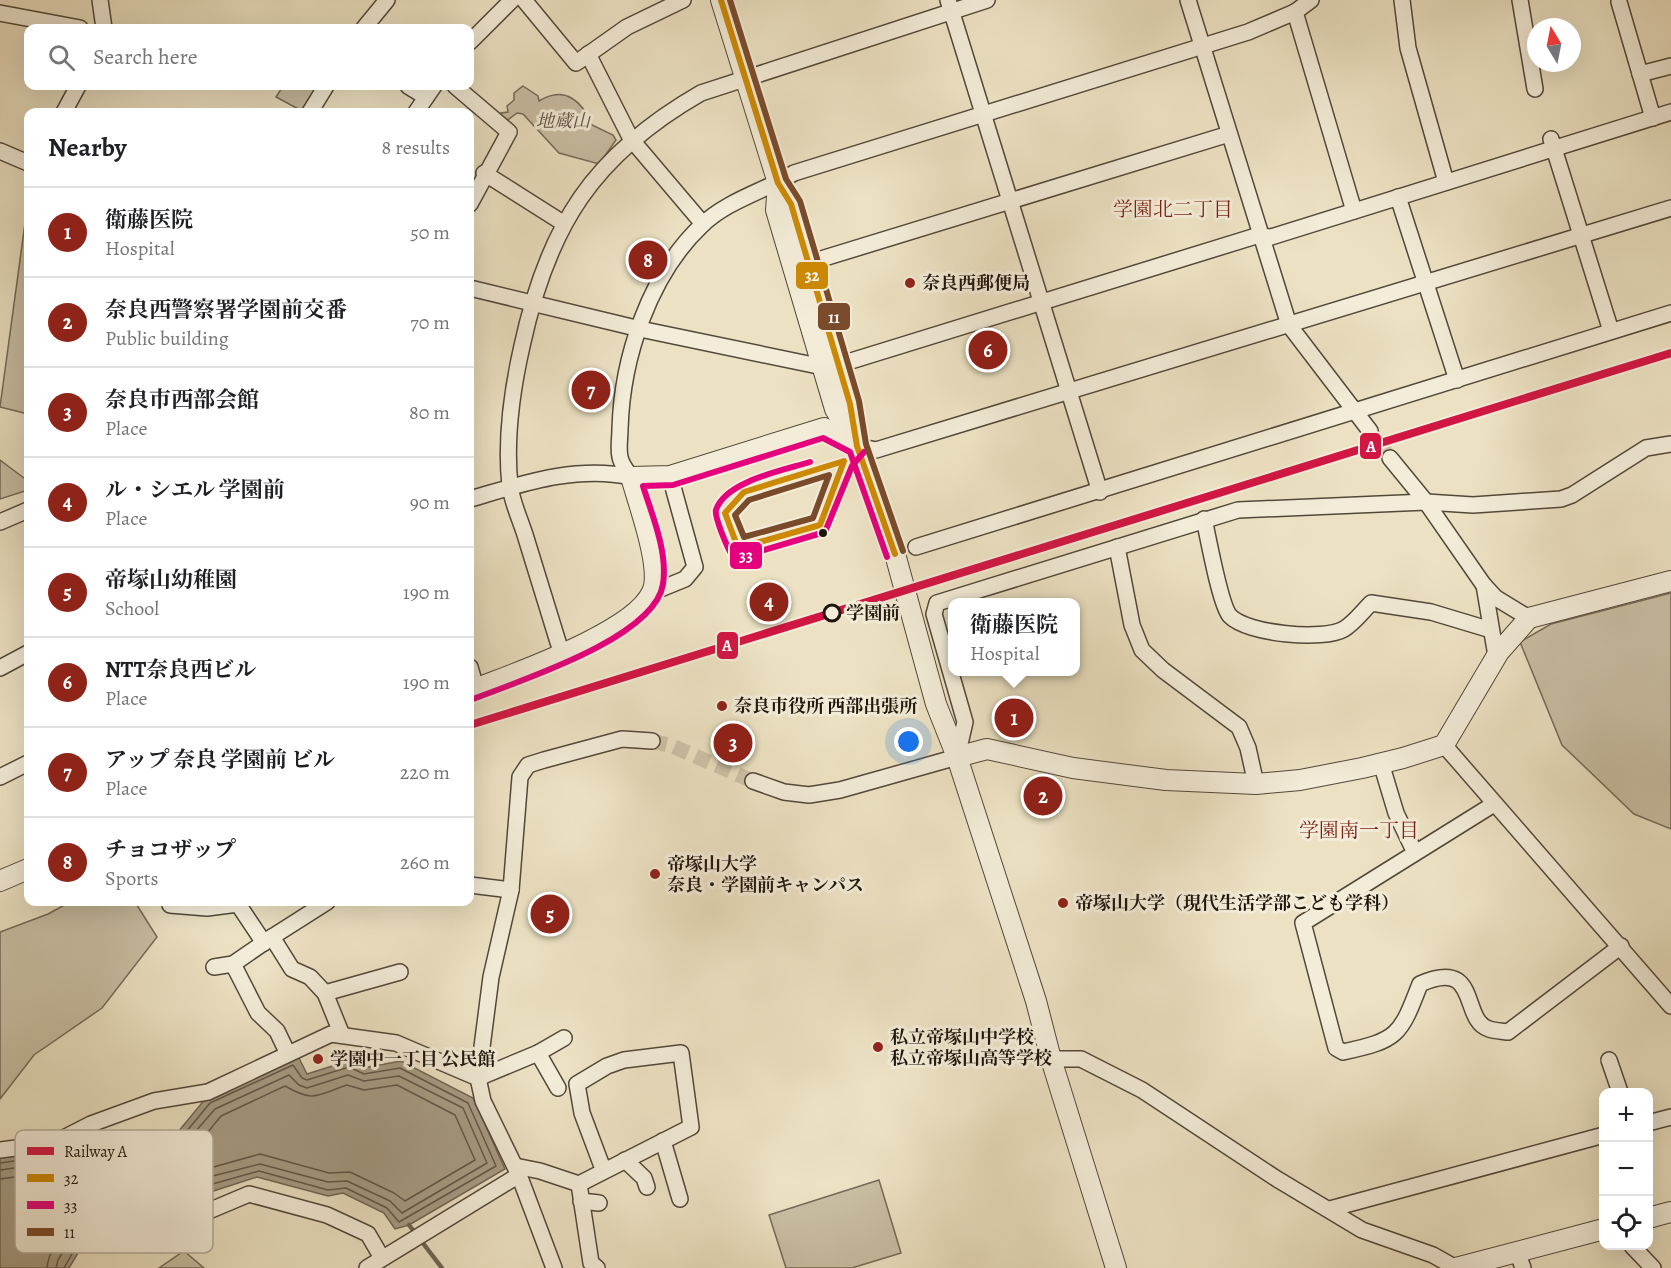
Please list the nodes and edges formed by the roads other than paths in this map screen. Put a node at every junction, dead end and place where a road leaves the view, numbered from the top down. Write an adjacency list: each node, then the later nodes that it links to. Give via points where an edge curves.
1 (100, 0): 18 (street)
2 (387, 0): 19 (street)
3 (512, 0): 20 (street)
4 (524, 0): 22 (street, via 576,63)
5 (683, 0): 13 (street)
6 (721, 0): 25 (street)
7 (987, 0): 14 (street)
8 (1188, 0): 21 (street)
9 (1402, 0): 43 (street, via 1408,48)
10 (1520, 0): 26 (street)
11 (1308, 1): 15 (street)
12 (1618, 2): 24 (street)
13 (665, 3): 22 (street)
14 (950, 6): 25 (street); 35 (street)
15 (1295, 12): 21 (street); 50 (street)
16 (0, 13): 17 (street)
17 (59, 24)
18 (103, 24)
19 (367, 24)
20 (474, 38)
21 (1202, 46): 35 (street); 37 (street)
22 (588, 54): 38 (street)
23 (1671, 66): 24 (street)
24 (1640, 74): 36 (street)
25 (747, 79): 38 (street, via 701,93); 44 (street)
26 (1535, 89)
27 (76, 90): 31 (street)
28 (324, 90): 32 (street)
29 (460, 90): 42 (street, via 509,132)
30 (430, 91): 33 (street)
31 (66, 108)
32 (312, 108)
33 (419, 108)
34 (1671, 112): 36 (street)
35 (983, 113): 44 (street, via 794,173); 47 (street)
36 (1653, 118): 39 (street)
37 (1229, 134): 47 (street); 54 (street)
38 (631, 139): 49 (street); 51 (street, via 589,186)
39 (1552, 144): 43 (street); 53 (street)
40 (0, 151): 41 (street)
41 (24, 161)
42 (484, 173): 45 (street); 51 (street)
43 (1446, 182): 46 (street)
44 (778, 183): 52 (street, via 733,203); 55 (street, via 791,204); 65 (street, via 776,210)
45 (474, 195)
46 (1398, 197): 50 (street); 56 (street)
47 (1010, 202): 55 (street); 58 (street)
48 (1671, 208): 53 (street)
49 (691, 210): 52 (street); 61 (street, via 692,223 662,260 636,316)
50 (1354, 211): 54 (street, via 1271,237)
51 (563, 223): 59 (street)
52 (703, 224): 63 (street, via 676,254 656,287)
53 (1580, 235): 56 (street); 64 (street)
54 (1262, 236): 58 (street); 62 (street)
55 (808, 263): 65 (street)
56 (1425, 283): 62 (street); 66 (street)
57 (474, 289): 59 (street)
58 (1041, 302): 65 (street); 67 (street)
59 (531, 303): 61 (street); 75 (street, via 515,375)
60 (1671, 313): 64 (street)
61 (624, 325): 63 (street)
62 (1289, 325): 67 (street); 68 (street)
63 (640, 329): 65 (street); 74 (street, via 627,371 621,410 620,459)
64 (1611, 332): 66 (street)
65 (830, 366): 71 (street, via 835,409)
66 (1457, 380): 68 (street)
67 (1069, 393): 71 (street, via 876,450); 76 (street)
68 (1356, 413): 69 (street); 76 (street)
69 (1370, 431)
70 (1671, 444): 78 (street, via 1646,448 1561,500 1473,505)
71 (857, 446): 73 (street, via 824,428); 100 (street, via 895,554 936,704)
72 (1390, 458): 78 (street)
73 (670, 476): 74 (street); 86 (street, via 694,567 684,579)
74 (631, 477): 75 (street, via 606,471); 86 (street, via 654,558)
75 (510, 487): 77 (street); 92 (street)
76 (1100, 492): 82 (street)
77 (474, 498)
78 (1426, 502): 80 (street, via 1238,510); 85 (street)
79 (24, 512): 81 (street)
80 (1204, 519): 83 (street); 90 (street, via 1229,615 1250,628 1328,635 1345,628 1371,603 1431,612)
81 (0, 522)
82 (916, 547)
83 (1117, 547): 87 (street); 105 (street, via 1132,625 1143,650 1163,670 1239,727)
84 (1671, 580): 89 (street)
85 (1483, 584): 89 (street); 90 (street)
86 (653, 592): 92 (street, via 633,617)
87 (953, 598)
88 (948, 600): 94 (street, via 937,603 934,614)
89 (1529, 618): 93 (street)
90 (1491, 630): 93 (street)
91 (24, 655): 95 (street)
92 (562, 655): 97 (street)
93 (1496, 656): 99 (street)
94 (948, 663)
95 (0, 668)
96 (952, 676): 100 (street, via 965,722)
97 (474, 690)
98 (652, 741): 111 (street, via 622,739 528,765 520,777)
99 (1444, 745): 101 (street); 106 (street)
100 (957, 757): 104 (street, via 809,795 784,792); 105 (street, via 987,749 1073,768 1166,780); 129 (street)
101 (1381, 763): 105 (street, via 1300,780); 107 (street, via 1396,813)
102 (24, 765): 103 (street)
103 (0, 777)
104 (753, 781)
105 (1256, 784)
106 (1494, 804): 107 (street); 119 (street)
107 (1415, 853): 119 (street, via 1303,923 1336,1048 1343,1052 1383,1043 1405,1022 1420,984 1434,978 1450,978 1467,990 1476,1019 1488,1029 1508,1032)
108 (24, 871): 109 (street)
109 (0, 881)
110 (474, 885): 111 (street)
111 (511, 890): 131 (street, via 491,977)
112 (182, 906): 116 (street)
113 (219, 906): 116 (street)
114 (240, 906): 118 (street)
115 (321, 906): 118 (street)
116 (207, 908): 117 (street)
117 (190, 917)
118 (268, 940): 120 (street); 123 (street, via 292,969 310,977)
119 (1621, 946): 124 (street)
120 (234, 964): 121 (street); 128 (street, via 258,1013 277,1031)
121 (214, 967)
122 (400, 972): 123 (street)
123 (325, 993): 125 (street)
124 (1671, 1006)
125 (342, 1035): 128 (street, via 331,1034); 131 (street, via 396,1043)
126 (564, 1038): 127 (street)
127 (538, 1053): 131 (street); 132 (street)
128 (288, 1054): 136 (street, via 208,1092 154,1101)
129 (1051, 1059): 150 (street, via 1081,1059 1142,1090 1276,1179); 160 (street)
130 (1609, 1060): 133 (street)
131 (478, 1078): 143 (street, via 483,1101)
132 (558, 1088)
133 (1619, 1088)
134 (1671, 1118): 135 (street)
135 (1653, 1122)
136 (79, 1130)
137 (1599, 1136): 150 (street)
138 (663, 1141): 141 (street); 142 (street, via 691,1127 681,1053 607,1066 577,1084 582,1113); 146 (street)
139 (15, 1148): 140 (street)
140 (0, 1150)
141 (625, 1160): 142 (street); 145 (street, via 644,1178)
142 (603, 1169): 144 (street)
143 (517, 1171): 144 (street, via 540,1171); 155 (street); 158 (street)
144 (579, 1184): 147 (street)
145 (647, 1187)
146 (680, 1199)
147 (581, 1201): 148 (street); 159 (street, via 591,1263)
148 (599, 1203)
149 (213, 1209): 155 (street, via 249,1194 327,1215 368,1234)
150 (1330, 1209): 161 (street, via 1362,1230 1432,1255)
151 (1671, 1212): 152 (street)
152 (1653, 1217)
153 (1599, 1231): 156 (street)
154 (1637, 1250): 162 (street)
155 (382, 1258): 157 (street)
156 (1520, 1259): 161 (street)
157 (367, 1268)
158 (554, 1268)
159 (597, 1268)
160 (1116, 1268)
161 (1456, 1268)
162 (1653, 1268)

